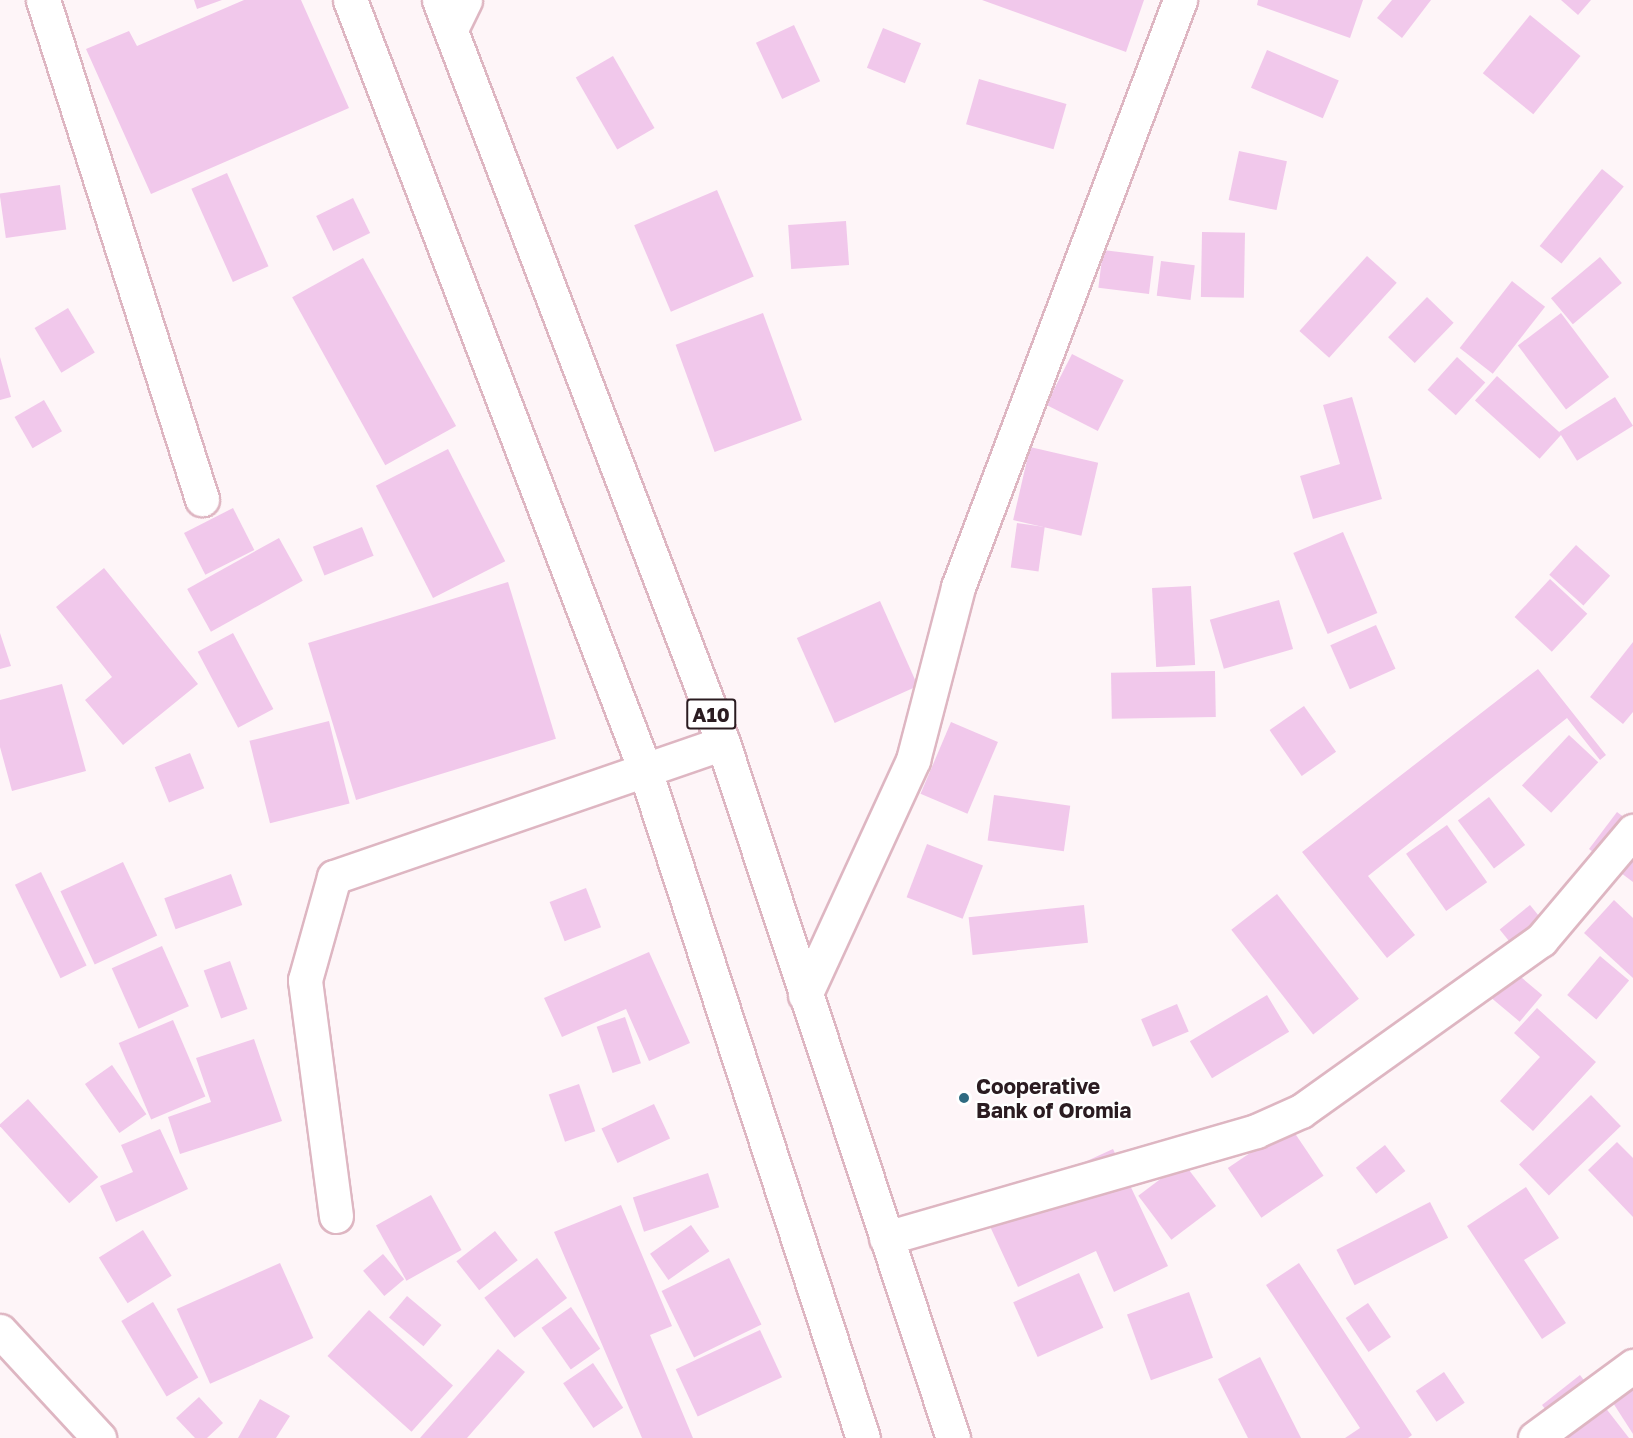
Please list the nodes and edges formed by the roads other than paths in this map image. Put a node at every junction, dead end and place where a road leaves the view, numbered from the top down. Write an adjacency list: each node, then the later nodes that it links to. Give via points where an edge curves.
1 (43, 0): 6 (main road)
2 (350, 0): 8 (main road)
3 (465, 0): 5 (main road)
4 (1180, 0): 10 (main road, via 958,587 913,760)
5 (445, 15): 7 (main road, A10)
6 (202, 499)
7 (723, 743): 8 (main road); 10 (main road, A10)
8 (645, 770): 11 (main road, via 334,877 305,980); 16 (main road)
9 (1633, 831): 12 (main road, via 1541,940 1301,1111 1256,1131)
10 (805, 995): 12 (main road, A10)
11 (336, 1216)
12 (886, 1238): 17 (main road, A10)
13 (0, 1331): 15 (main road)
14 (1633, 1366): 18 (main road)
15 (99, 1438)
16 (863, 1438)
17 (953, 1438)
18 (1534, 1438)

